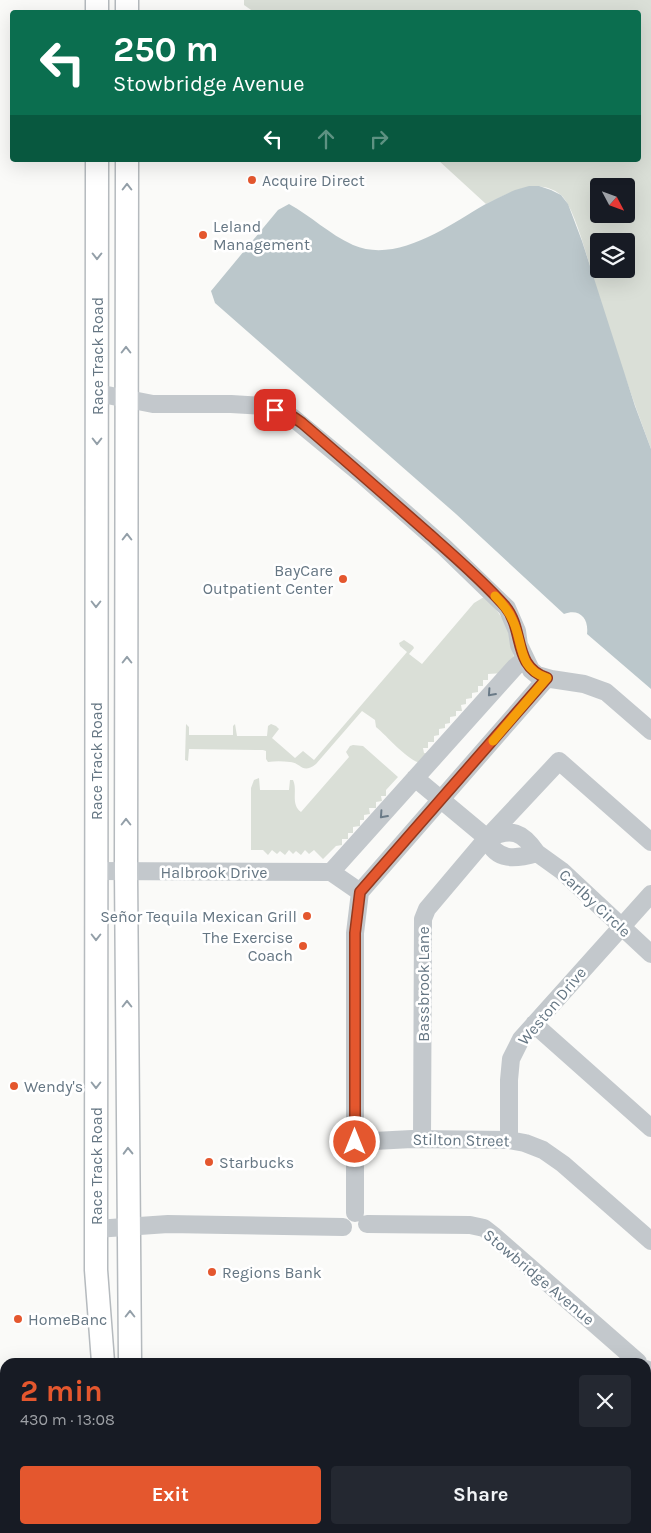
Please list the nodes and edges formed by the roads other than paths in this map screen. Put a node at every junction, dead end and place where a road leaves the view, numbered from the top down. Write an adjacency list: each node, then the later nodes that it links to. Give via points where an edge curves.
1 (97, 162): 3 (main road, Race Track Road, one-way to 3)
2 (127, 162): 4 (main road, Race Track Road, one-way to 2)
3 (97, 392): 4 (street); 13 (main road, Race Track Road, one-way to 13)
4 (126, 398): 5 (street, via 153,404 263,406 292,416 444,547 507,608); 14 (main road, Race Track Road, one-way to 4)
5 (526, 659): 6 (street, via 531,670); 8 (street, one-way to 8, via 515,667)
6 (547, 678): 7 (street, via 584,684 606,692); 9 (street)
7 (651, 731)
8 (415, 778): 9 (street); 15 (street, one-way to 15)
9 (440, 800): 10 (street); 16 (street)
10 (487, 838): 11 (street, Bassbrook Lane, via 559,761); 12 (street, Carlby Circle, via 506,831 516,834); 12 (street, via 494,852 504,856 515,858); 22 (street, Bassbrook Lane, via 427,909 423,919)
11 (651, 842)
12 (537, 853): 18 (street, Carlby Circle, via 562,871)
13 (96, 871): 14 (street, Halbrook Drive); 27 (main road, Race Track Road, one-way to 27)
14 (126, 871): 15 (street, Halbrook Drive); 25 (main road, Race Track Road, one-way to 14)
15 (331, 872): 16 (street)
16 (360, 892): 24 (street, via 355,933)
17 (651, 894): 18 (street, Weston Drive)
18 (621, 927): 19 (street, Carlby Circle); 20 (street, Weston Drive)
19 (651, 954)
20 (534, 1024): 21 (street); 23 (street, Weston Drive, via 521,1039 511,1059)
21 (651, 1128)
22 (422, 1139): 23 (street, Stilton Street); 24 (street, Stilton Street)
23 (509, 1140): 28 (street, Stilton Street, via 543,1150 563,1164)
24 (355, 1142): 31 (street, Stowbridge Avenue, via 361,1219 484,1228)
25 (129, 1227): 26 (street, via 168,1224); 27 (street); 30 (main road, Race Track Road, one-way to 25)
26 (343, 1227)
27 (96, 1229): 29 (main road, Race Track Road)
28 (651, 1241)
29 (103, 1358)
30 (130, 1358)
31 (633, 1358)

